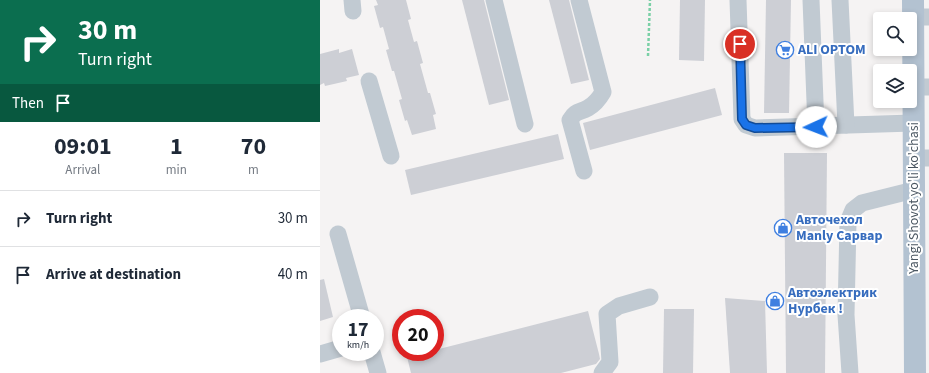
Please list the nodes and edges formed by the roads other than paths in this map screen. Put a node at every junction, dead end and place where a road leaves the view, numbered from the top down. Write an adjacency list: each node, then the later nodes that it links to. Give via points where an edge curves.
1 (494, 0): 10 (lane)
2 (579, 0): 15 (lane, via 603,92 599,100 575,113 570,120)
3 (738, 0): 12 (lane, via 742,119 746,125 755,128)
4 (811, 0): 12 (lane)
5 (840, 0): 11 (lane)
6 (918, 12): 8 (main road, Yangi Shovot yo'li ko'chasi)
7 (370, 81): 13 (lane)
8 (921, 87): 9 (main road, Yangi Shovot yo'li ko'chasi)
9 (913, 123): 11 (lane); 14 (main road, Yangi Shovot yo'li ko'chasi)
10 (525, 124)
11 (846, 126): 12 (lane)
12 (816, 127)
13 (391, 156)
14 (921, 158): 16 (main road, Yangi Shovot yo'li ko'chasi)
15 (584, 171)
16 (914, 190): 25 (lane, via 862,203 853,210 848,222 846,316); 26 (main road, Yangi Shovot yo'li ko'chasi)
17 (338, 234): 19 (lane)
18 (650, 297): 24 (lane, via 619,306 608,314 610,362)
19 (359, 309)
20 (332, 351): 21 (lane)
21 (320, 354)
22 (375, 361): 23 (lane)
23 (378, 373)
24 (602, 373)
25 (850, 373)
26 (915, 373)

